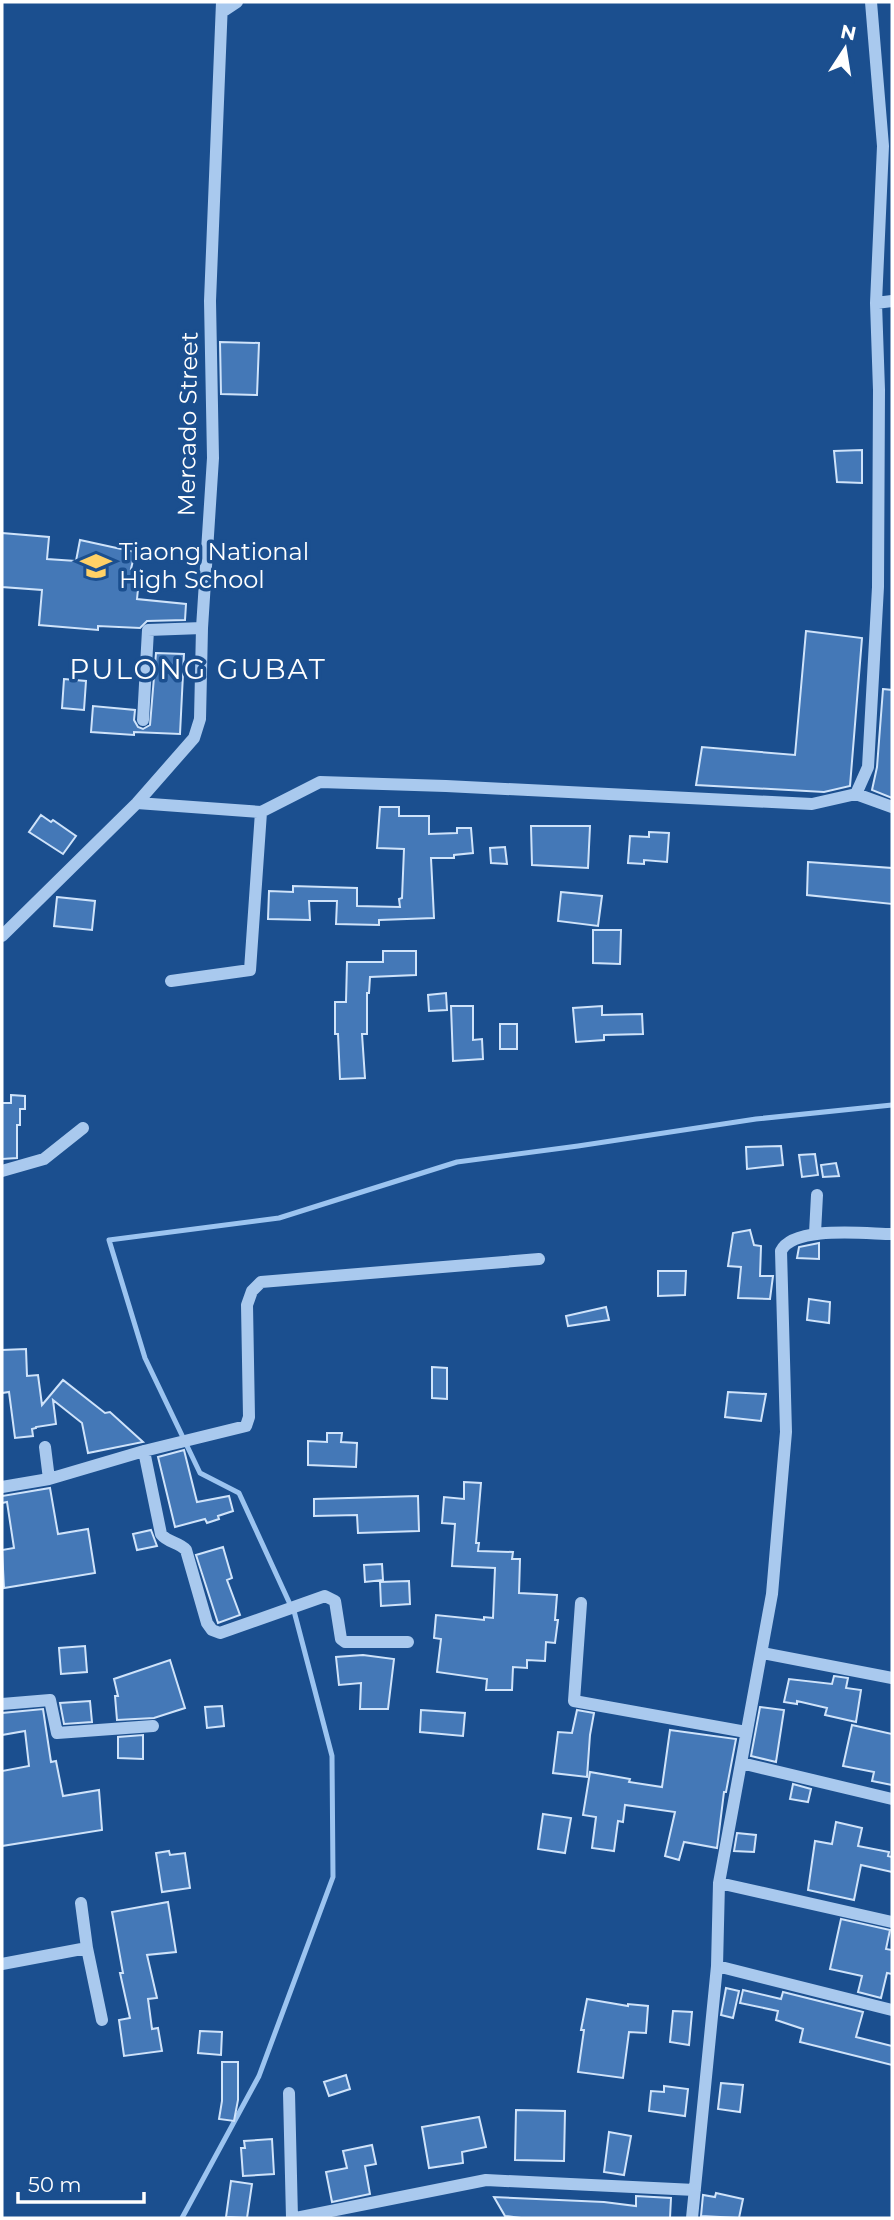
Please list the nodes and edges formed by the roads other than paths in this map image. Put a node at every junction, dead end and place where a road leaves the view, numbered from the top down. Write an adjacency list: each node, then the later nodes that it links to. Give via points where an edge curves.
1 (237, 2): 3 (street)
2 (871, 2): 5 (street, via 883,146)
3 (222, 7): 6 (street, Mercado Street, via 210,301 213,458)
4 (892, 301): 5 (street)
5 (876, 303): 8 (street, via 878,587 868,767)
6 (202, 628): 7 (street, via 148,630); 9 (street, Mercado Street, via 200,719 194,738)
7 (143, 720)
8 (856, 794): 10 (street); 11 (street, via 812,804 320,782)
9 (137, 803): 11 (street); 12 (street, Mercado Street)
10 (892, 807)
11 (261, 812): 13 (street, via 250,970)
12 (2, 936)
13 (171, 981)
14 (83, 1128): 15 (street, via 44,1159)
15 (2, 1171)
16 (817, 1195): 17 (street)
17 (816, 1233): 18 (street); 26 (street, via 789,1241 781,1251 786,1432 772,1594)
18 (892, 1234)
19 (539, 1259): 21 (street, via 261,1282 247,1305 246,1426)
20 (45, 1447): 22 (street)
21 (144, 1451): 22 (street); 25 (street, via 161,1534 186,1550 206,1623 212,1630 220,1633 325,1596 335,1601 345,1642)
22 (49, 1479): 23 (street)
23 (2, 1487)
24 (581, 1603): 30 (street, via 574,1702)
25 (408, 1642)
26 (762, 1653): 27 (street); 30 (street)
27 (892, 1678)
28 (2, 1704): 29 (street, via 50,1700 57,1733)
29 (153, 1726)
30 (746, 1732): 31 (street)
31 (741, 1763): 32 (street); 33 (street)
32 (892, 1799)
33 (719, 1882): 35 (street); 38 (street)
34 (81, 1903): 36 (street)
35 (892, 1922)
36 (87, 1948): 37 (street); 40 (street)
37 (2, 1964)
38 (717, 1966): 39 (street); 42 (street)
39 (892, 2010)
40 (102, 2020)
41 (289, 2093): 43 (street)
42 (695, 2190): 43 (street, via 486,2180); 44 (street)
43 (294, 2218)
44 (691, 2218)

